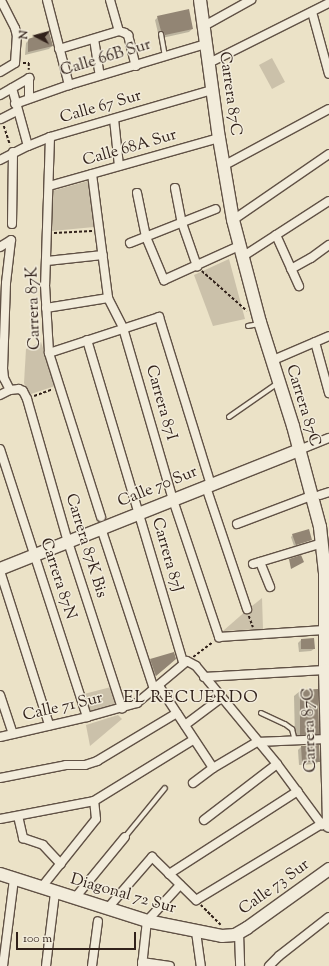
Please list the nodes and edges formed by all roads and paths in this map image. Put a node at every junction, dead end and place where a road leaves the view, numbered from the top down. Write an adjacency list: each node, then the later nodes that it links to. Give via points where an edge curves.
1 (46, 0): 13 (street)
2 (110, 0): 9 (street)
3 (200, 0): 8 (street, Carrera 87C)
4 (251, 0): 8 (street)
5 (329, 3): 7 (street)
6 (2, 6): 17 (street, via 16,28 15,63)
7 (312, 12): 15 (street); 18 (street)
8 (204, 26): 12 (street, Carrera 87C)
9 (119, 31): 11 (street); 16 (street, via 128,35)
10 (161, 34): 14 (lane)
11 (94, 39): 13 (street); 19 (street)
12 (206, 44): 14 (street, Calle 66B Sur); 15 (street, Carrera 87C)
13 (59, 49): 20 (street)
14 (165, 56): 16 (street, Calle 66B Sur)
15 (209, 63): 22 (street, Carrera 87C)
16 (136, 66): 19 (street, Calle 66B Sur)
17 (0, 72)
18 (329, 74)
19 (100, 75): 20 (street, Calle 66B Sur)
20 (69, 85): 24 (street, Calle 66B Sur)
21 (12, 88): 23 (street); 24 (street, via 29,78); 25 (street)
22 (212, 90): 28 (street, Calle 67 Sur); 30 (street, Carrera 87C)
23 (0, 95)
24 (29, 97): 25 (street, Calle 66B Sur)
25 (16, 107): 27 (street, Calle 66B Sur); 31 (street)
26 (329, 109): 36 (street)
27 (1, 119): 32 (path)
28 (114, 119): 29 (street, Calle 67 Sur); 35 (street)
29 (50, 138): 31 (street, Calle 67 Sur); 38 (street, Carrera 87K)
30 (219, 138): 35 (street, Calle 68A Sur); 36 (street, Carrera 87C)
31 (28, 146): 32 (street, Calle 67 Sur)
32 (13, 152): 34 (street, Calle 67 Sur); 45 (street)
33 (329, 154): 43 (street)
34 (0, 160)
35 (119, 166): 37 (street, Calle 68A Sur)
36 (223, 166): 43 (street, Carrera 87C)
37 (92, 174): 38 (street, Calle 68A Sur); 46 (street, Carrera 87I)
38 (49, 186): 47 (street, Carrera 87K)
39 (175, 188): 44 (street)
40 (137, 193): 49 (street)
41 (329, 201): 48 (street)
42 (216, 209): 44 (street)
43 (233, 220): 53 (street, Carrera 87C)
44 (182, 223): 49 (street); 58 (street)
45 (12, 224)
46 (99, 230): 47 (path); 55 (street, Carrera 87I)
47 (48, 233): 57 (street, Carrera 87K)
48 (276, 235): 53 (street); 59 (street)
49 (146, 237): 50 (street); 58 (street, via 164,280)
50 (130, 243)
51 (329, 245): 56 (street)
52 (0, 247): 60 (street, via 11,240)
53 (240, 252): 58 (street); 71 (street, Carrera 87C, via 254,325)
54 (329, 252): 56 (street)
55 (103, 255): 57 (street); 62 (street, Carrera 87I)
56 (311, 258): 59 (street)
57 (47, 261): 63 (street, Carrera 87K)
58 (197, 266): 64 (path)
59 (291, 269): 61 (street)
60 (3, 285): 65 (street)
61 (299, 286)
62 (108, 298): 63 (street); 66 (street, Carrera 87I)
63 (46, 308): 70 (street, Carrera 87K)
64 (250, 313)
65 (2, 328): 72 (street)
66 (123, 328): 68 (street); 83 (street, via 158,317); 86 (street, Carrera 87I)
67 (329, 336): 69 (street)
68 (87, 340): 70 (street); 87 (street, Carrera 87J)
69 (315, 342): 71 (street); 76 (street)
70 (49, 353): 74 (street, Carrera 87K)
71 (271, 361): 73 (street, Carrera 87C)
72 (2, 370): 75 (street)
73 (278, 383): 79 (lane); 82 (street, Carrera 87C)
74 (59, 386): 78 (path); 88 (street, Carrera 87K)
75 (10, 390): 77 (street); 78 (street, via 19,389)
76 (329, 393)
77 (0, 395)
78 (25, 395): 90 (street, Carrera 87K Bis)
79 (229, 417)
80 (329, 438): 82 (street, Calle 70 Sur)
81 (0, 449): 92 (street, Carrera 87N)
82 (299, 450): 83 (street, Calle 70 Sur); 85 (street, Carrera 87C)
83 (208, 486): 86 (street, Calle 70 Sur); 95 (street)
84 (329, 492): 85 (street)
85 (315, 496): 89 (street); 91 (street, Carrera 87C)
86 (173, 500): 87 (street, Calle 70 Sur); 98 (street, Carrera 87I)
87 (139, 513): 88 (street, Calle 70 Sur); 99 (street, Carrera 87J)
88 (101, 523): 90 (street, Calle 70 Sur); 103 (street, Carrera 87K)
89 (237, 524)
90 (68, 542): 92 (street, Calle 70 Sur); 106 (street, Carrera 87K Bis)
91 (322, 543): 94 (street, via 256,563); 96 (street, Carrera 87C, via 325,574)
92 (34, 555): 93 (street, Calle 70 Sur); 109 (street, Carrera 87N)
93 (0, 570): 110 (street)
94 (270, 587)
95 (247, 610): 97 (path)
96 (324, 630): 97 (street); 100 (street, Carrera 87C)
97 (255, 635): 98 (street)
98 (219, 637): 99 (path)
99 (185, 662): 101 (street, via 196,666); 103 (street, Calle 71 Sur)
100 (325, 670): 101 (street); 102 (street, Carrera 87C)
101 (204, 677): 105 (street)
102 (327, 684): 114 (street, Carrera 87C)
103 (156, 687): 106 (street, Calle 71 Sur, via 137,703); 107 (street, Carrera 87K)
104 (0, 695): 112 (street)
105 (221, 698): 111 (street); 116 (street)
106 (122, 708): 109 (street, Calle 71 Sur)
107 (177, 713): 111 (street, Carrera 87K); 120 (street, via 98,761)
108 (262, 713): 117 (lane, via 292,729)
109 (87, 718): 110 (street, Calle 71 Sur)
110 (49, 725): 112 (street, Calle 71 Sur)
111 (185, 725): 115 (street, Carrera 87K)
112 (13, 734): 113 (street, Calle 71 Sur)
113 (0, 737)
114 (327, 739): 117 (street); 128 (street, Carrera 87C)
115 (193, 740): 119 (street, Carrera 87K); 124 (street)
116 (257, 742): 117 (street); 118 (street); 119 (street)
117 (295, 742)
118 (277, 764): 123 (street); 127 (street)
119 (213, 768): 121 (street)
120 (0, 778)
121 (193, 783)
122 (165, 788): 129 (lane)
123 (298, 791): 128 (street); 133 (street)
124 (94, 801): 125 (street); 130 (street, via 96,818)
125 (18, 816): 126 (street); 130 (street, via 23,838 43,845)
126 (0, 819)
127 (204, 820)
128 (327, 822): 139 (street)
129 (125, 837): 138 (street)
130 (61, 864): 136 (street)
131 (329, 869): 145 (street, Calle 73 Sur)
132 (0, 874): 134 (street, Diagonal 72 Sur)
133 (169, 874): 135 (street); 140 (street, via 152,857)
134 (14, 879): 136 (street, Diagonal 72 Sur); 147 (street)
135 (180, 885): 139 (street); 143 (street)
136 (41, 888): 137 (street, Diagonal 72 Sur)
137 (56, 893): 138 (street, Diagonal 72 Sur); 148 (street)
138 (74, 899): 140 (street, Diagonal 72 Sur)
139 (196, 900): 145 (path)
140 (107, 910): 143 (street, Diagonal 72 Sur)
141 (329, 917): 153 (street, via 278,956)
142 (98, 921): 149 (street)
143 (148, 921): 144 (street, Diagonal 72 Sur); 146 (street)
144 (196, 932): 145 (street, Diagonal 72 Sur, via 217,936); 151 (street)
145 (235, 934): 152 (street)
146 (142, 964): 150 (street)
147 (3, 966)
148 (46, 966)
149 (92, 966)
150 (170, 966)
151 (201, 966)
152 (240, 966)
153 (269, 966)

